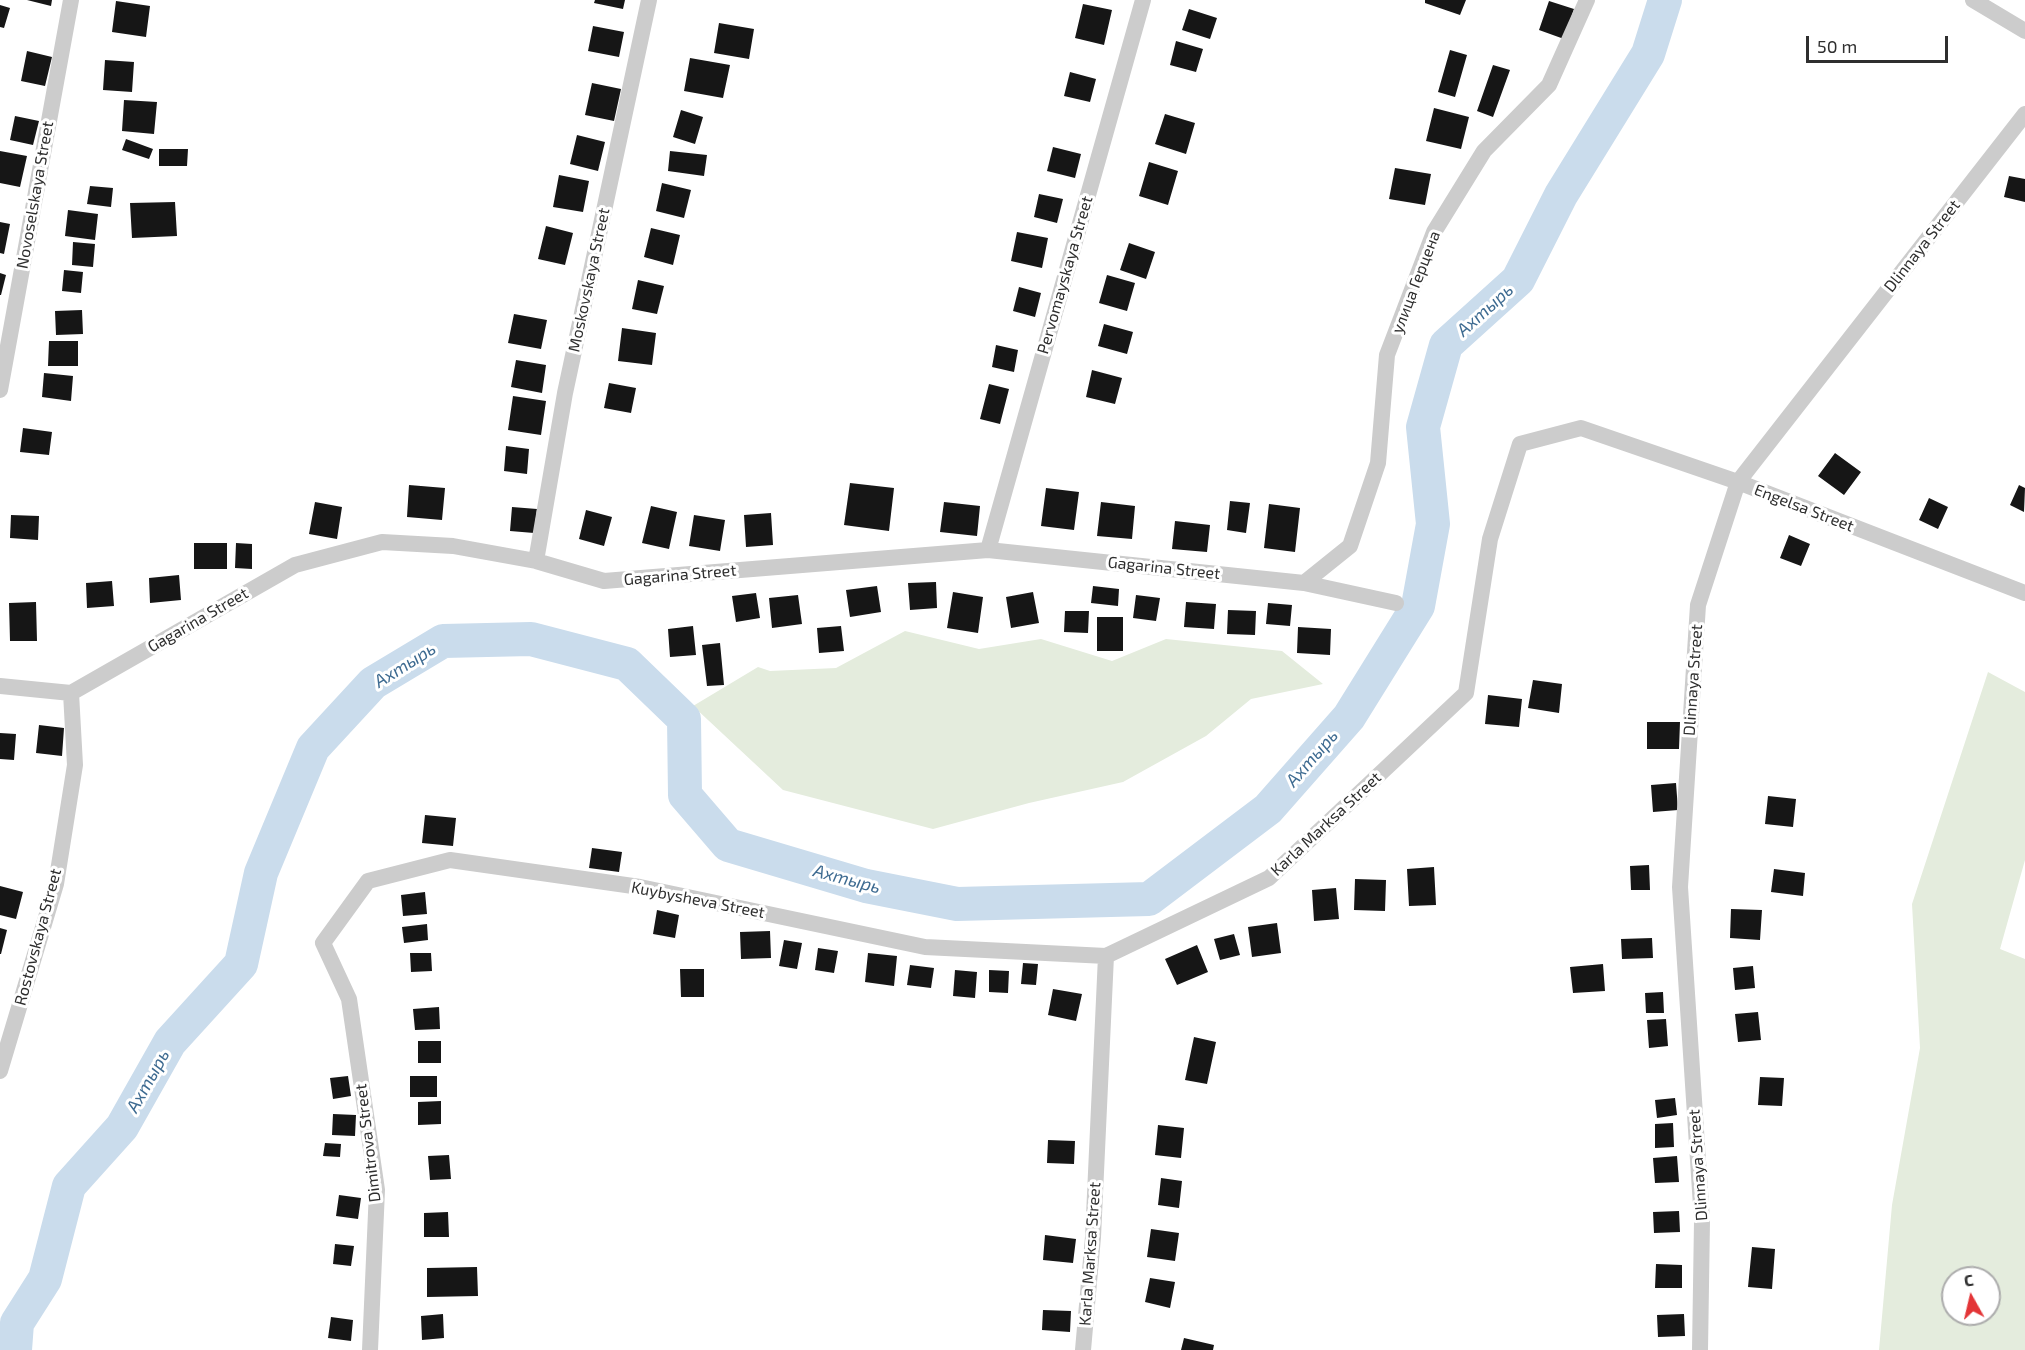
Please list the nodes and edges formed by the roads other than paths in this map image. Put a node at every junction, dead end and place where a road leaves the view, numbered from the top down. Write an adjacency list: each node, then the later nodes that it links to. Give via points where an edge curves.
1 (71, 0): 8 (street, Novoselskaya Street)
2 (649, 0): 12 (street, Moskovskaya Street, via 565,393)
3 (1143, 0): 11 (street, Pervomayskaya Street)
4 (1587, 0): 13 (street, улица Герцена, via 1549,85 1484,151 1434,232 1387,355 1378,463 1350,546)
5 (1973, 0): 6 (street)
6 (2025, 31)
7 (2025, 114): 10 (street, Dlinnaya Street)
8 (0, 390)
9 (1581, 428): 10 (street, Engelsa Street); 19 (street, Karla Marksa Street, via 1520,444 1490,539 1466,693 1269,878)
10 (1738, 482): 14 (street, Engelsa Street); 23 (street, Dlinnaya Street, via 1698,605 1680,887 1702,1221)
11 (988, 550): 12 (street, Gagarina Street, via 604,581); 13 (street, Gagarina Street)
12 (536, 561): 17 (street, Gagarina Street, via 453,546 382,542 295,565)
13 (1304, 583): 15 (street, Gagarina Street)
14 (2025, 593)
15 (1396, 603)
16 (0, 686): 17 (street)
17 (71, 693): 20 (street, Rostovskaya Street, via 75,765 56,884)
18 (323, 943): 19 (street, Kuybysheva Street, via 368,880 450,860 640,887 925,947); 21 (street, Dimitrova Street, via 349,999 377,1190)
19 (1106, 956): 22 (street, Karla Marksa Street, via 1093,1237)
20 (1, 1067)
21 (370, 1350)
22 (1083, 1350)
23 (1700, 1350)

